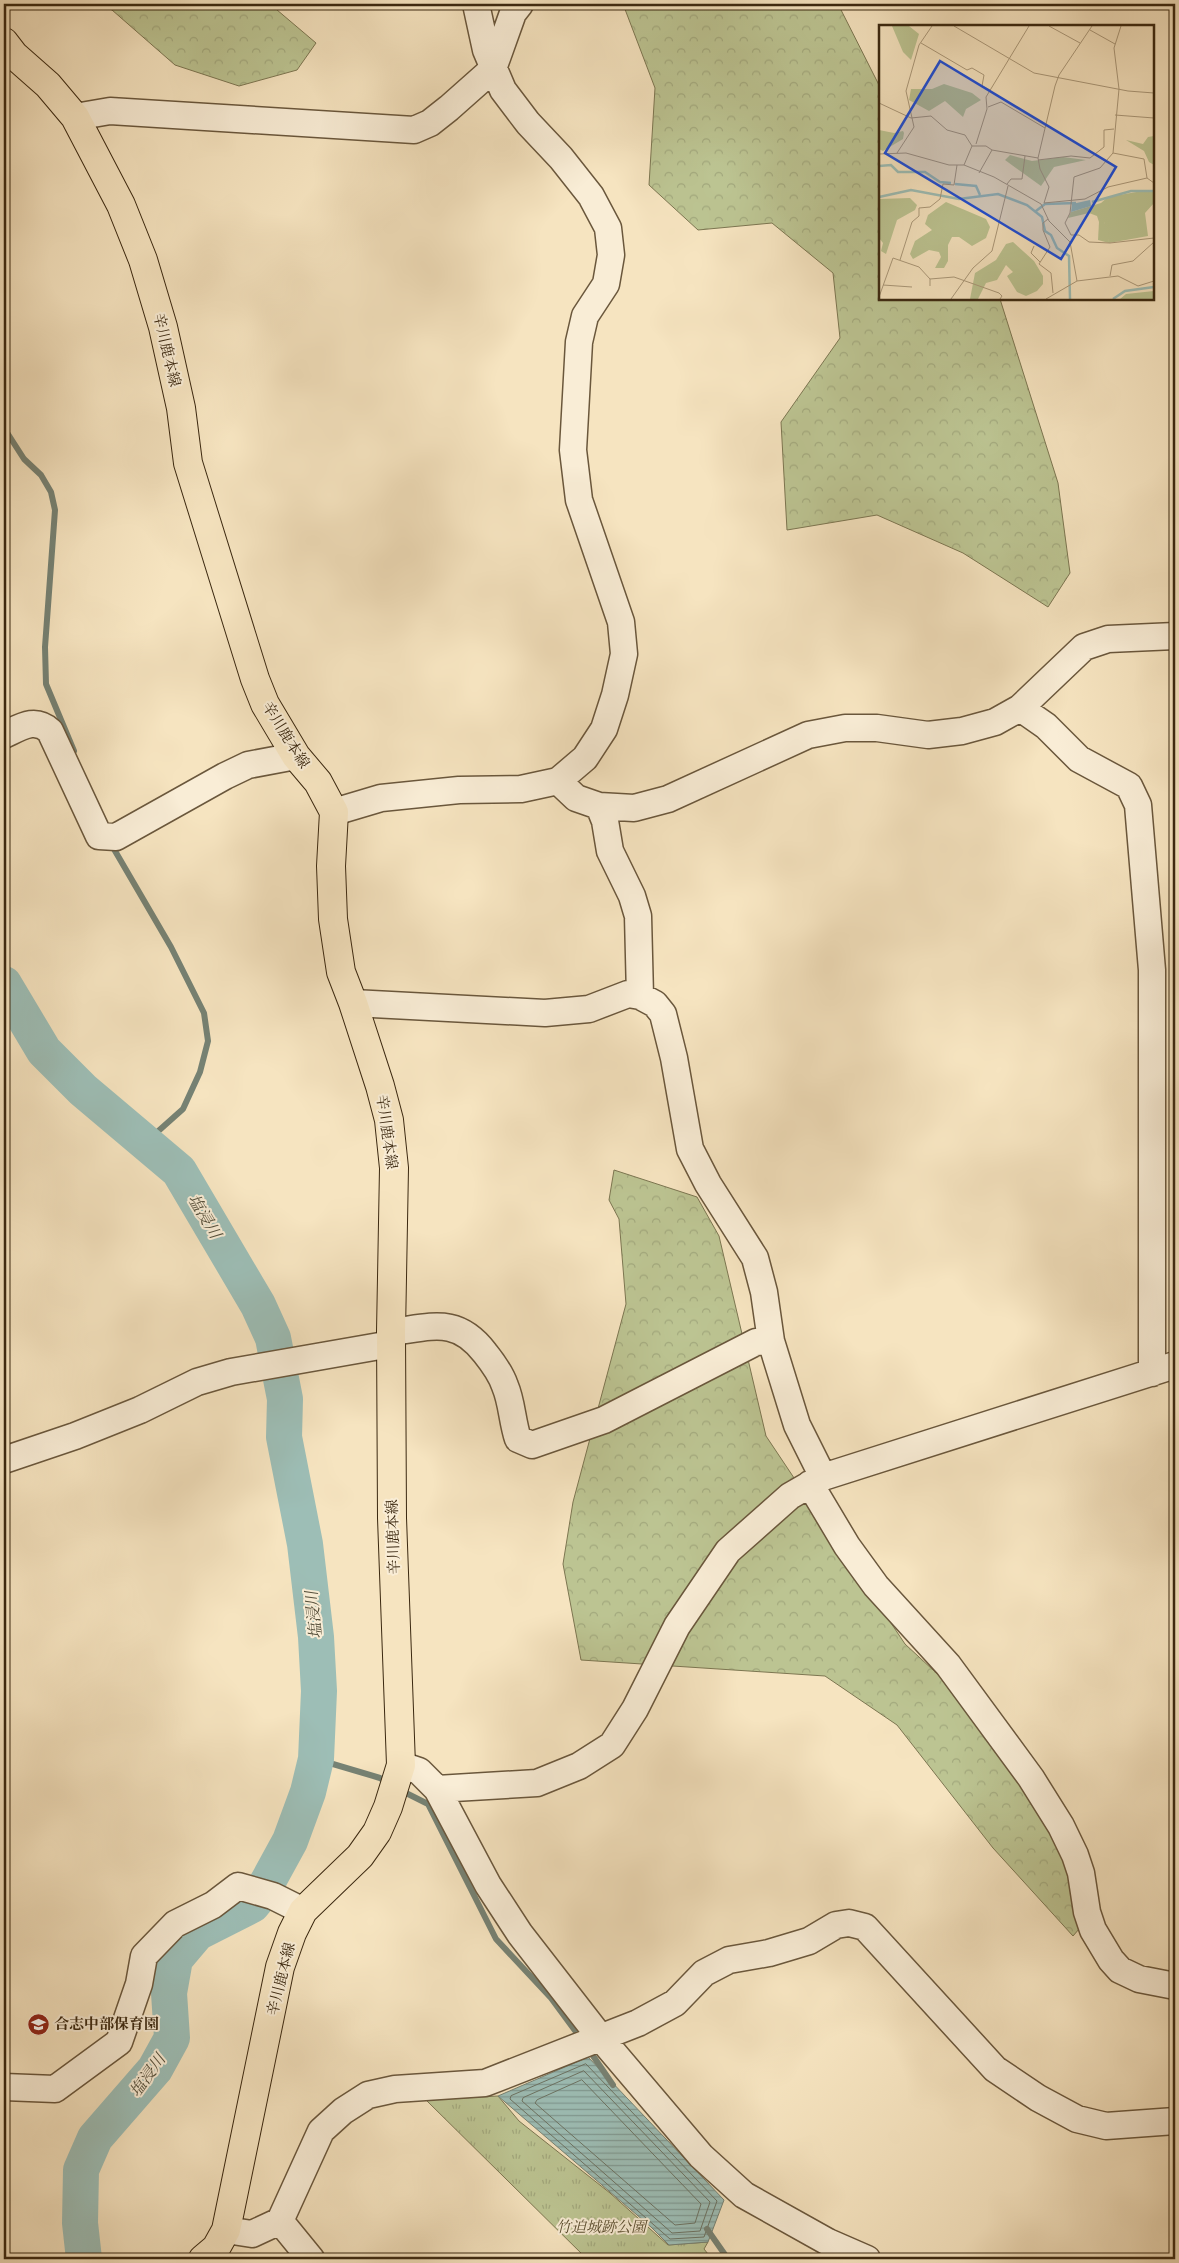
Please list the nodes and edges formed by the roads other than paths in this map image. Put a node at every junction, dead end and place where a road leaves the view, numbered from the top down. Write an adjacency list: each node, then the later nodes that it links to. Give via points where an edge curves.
1 (476, 4): 4 (street)
2 (520, 4): 4 (street, via 513,13)
3 (4, 42): 5 (main road, 辛川鹿本線, via 48,85)
4 (492, 69): 5 (street, via 449,108 414,130 110,111); 10 (street, via 528,124 591,196 608,228 611,255 606,284 584,316 579,342 573,450 579,500 621,622 624,654 604,729 585,758)
5 (75, 118): 9 (main road, 辛川鹿本線, via 121,205 143,260 163,327 181,408 188,463 203,515 255,679 265,704)
6 (1175, 636): 7 (street, via 1108,639 1084,647)
7 (1020, 708): 11 (street, via 995,722 962,731 928,735 877,728 845,728 808,734 668,798 634,808); 17 (street, via 1046,726 1080,759 1130,786 1138,805 1152,970)
8 (4, 735): 9 (street, via 31,723 43,724 50,732 99,836 116,838 248,765)
9 (296, 756): 12 (main road, 辛川鹿本線, via 318,782)
10 (558, 781): 11 (street, via 576,798); 12 (street, via 521,789 459,790 381,798)
11 (599, 806): 13 (street, via 610,851 638,916)
12 (334, 812): 14 (main road, 辛川鹿本線, via 333,919 340,972)
13 (640, 996): 14 (street, via 628,994 589,1009 545,1012); 16 (street, via 655,1004 663,1014 690,1149 755,1258)
14 (353, 1003): 15 (main road, 辛川鹿本線, via 380,1086 390,1130 394,1168)
15 (391, 1338): 16 (street, via 437,1326 458,1328 474,1338 496,1366 506,1386 518,1438 532,1445 604,1420 756,1342); 18 (street, via 197,1382 76,1436); 20 (main road, 辛川鹿本線, via 392,1518)
16 (771, 1341): 19 (street)
17 (1163, 1369): 19 (street)
18 (4, 1460)
19 (816, 1481): 21 (street, via 766,1515 728,1551 677,1626 635,1709 612,1745 579,1766 537,1783); 23 (street, via 846,1546 876,1586 948,1665 1031,1778 1061,1826 1081,1873 1093,1930 1111,1960 1120,1970 1139,1979)
20 (400, 1770): 21 (street, via 419,1771); 22 (main road, 辛川鹿本線, via 377,1832 360,1856)
21 (437, 1789): 24 (street, via 488,1885 515,1926)
22 (303, 1911): 25 (street, via 274,1896 238,1886 213,1905 175,1924 144,1956 139,1984 119,2042 55,2089); 28 (main road, 辛川鹿本線, via 280,1967)
23 (1175, 1986)
24 (600, 2037): 26 (street, via 638,2023 675,2002 704,1973 729,1960 809,1941 836,1925 849,1923 865,1927 995,2069 1038,2098 1077,2120 1106,2126); 27 (street, via 486,2083 368,2095 321,2131); 31 (street, via 701,2156 744,2195 828,2242)
25 (4, 2087)
26 (1175, 2121)
27 (280, 2221): 28 (street, via 252,2234); 30 (street)
28 (226, 2230): 29 (main road, 辛川鹿本線, via 216,2248)
29 (203, 2259)
30 (311, 2259)
31 (867, 2259)

